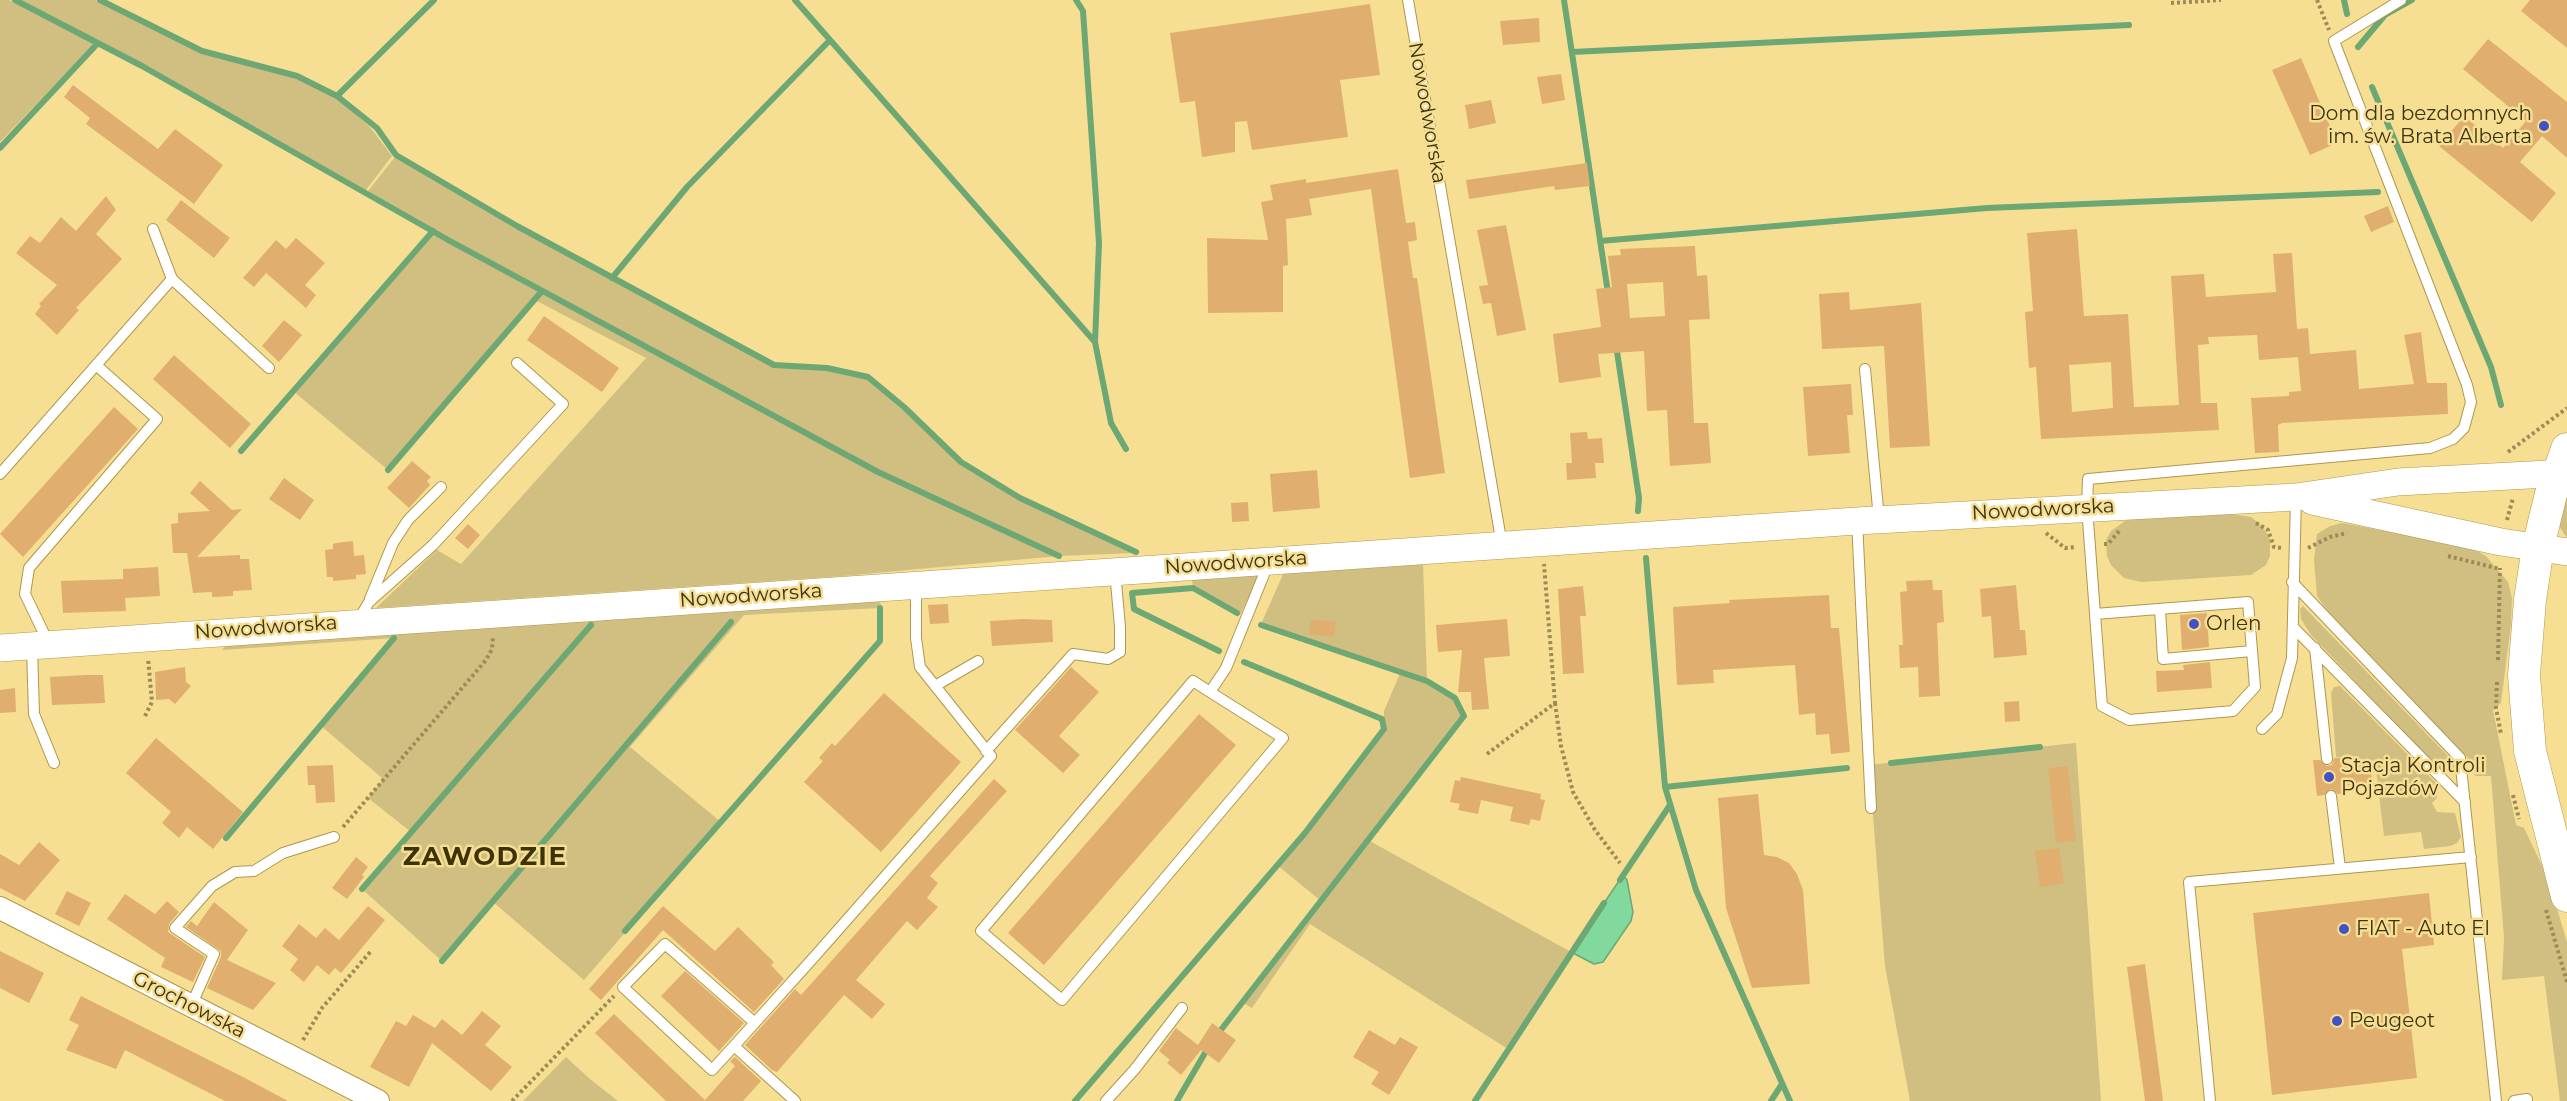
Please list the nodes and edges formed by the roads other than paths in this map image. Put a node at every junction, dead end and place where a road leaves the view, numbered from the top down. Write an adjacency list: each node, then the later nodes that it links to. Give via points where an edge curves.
1 (1408, 0): 15 (lane, Nowodworska)
2 (2401, 0): 13 (lane, via 2334,41 2467,385 2471,402 2464,428 2453,439 2430,448 2088,478)
3 (153, 229): 4 (lane)
4 (172, 279): 6 (lane); 7 (lane)
5 (517, 363): 22 (lane, via 563,404 433,545)
6 (96, 365): 10 (lane); 25 (lane, via 157,419 29,568 25,594)
7 (269, 368)
8 (1865, 369): 14 (lane)
9 (2564, 465): 12 (street, Nowodworska); 16 (main road)
10 (1, 472)
11 (441, 487): 22 (lane, via 408,520 393,543)
12 (2296, 497): 13 (street, Nowodworska); 16 (street, via 2500,542); 19 (lane)
13 (2086, 507): 14 (street, Nowodworska); 23 (lane)
14 (1868, 520): 15 (street, Nowodworska); 38 (lane)
15 (1502, 545): 17 (street, Nowodworska)
16 (2553, 549): 42 (main road, via 2530,600 2524,675 2539,794)
17 (1270, 561): 18 (street, Nowodworska); 31 (lane, via 1226,668)
18 (1115, 571): 20 (street, Nowodworska); 33 (lane, via 1119,652 1108,659 1073,654)
19 (2292, 582): 24 (lane); 37 (lane, via 2460,758)
20 (916, 584): 22 (street, Nowodworska, via 493,612); 30 (lane, via 920,667)
21 (2160, 609): 23 (lane); 28 (lane, via 2248,602); 28 (lane, via 2163,659)
22 (363, 612): 25 (street, Nowodworska, via 146,637)
23 (2095, 614): 28 (lane, via 2102,706 2129,720 2233,711 2255,687)
24 (2293, 627): 27 (lane); 32 (lane, via 2292,658 2277,714)
25 (41, 644): 26 (street, Nowodworska); 35 (lane, via 34,714)
26 (0, 648)
27 (2315, 648): 34 (lane); 37 (lane)
28 (2252, 651)
29 (978, 661): 30 (lane)
30 (935, 686): 33 (lane)
31 (1210, 692): 31 (lane, via 1283,738 1062,1000 981,931 1192,681)
32 (2262, 729)
33 (986, 751): 46 (lane, via 990,756 983,765)
34 (2327, 759)
35 (54, 763)
36 (2331, 796): 41 (lane)
37 (2465, 802): 40 (lane)
38 (1871, 808)
39 (334, 837): 44 (lane, via 283,853 254,871 235,872 212,886 175,928 214,954)
40 (2471, 857): 41 (lane); 53 (lane)
41 (2340, 868): 52 (lane, via 2189,882)
42 (2567, 896)
43 (0, 908): 44 (street, Grochowska)
44 (191, 1006): 49 (street, Grochowska)
45 (1182, 1008): 51 (lane)
46 (755, 1023): 47 (lane); 47 (lane, via 665,944 622,987 712,1070)
47 (734, 1046): 50 (lane)
48 (2527, 1099): 54 (lane)
49 (378, 1101)
50 (795, 1101)
51 (1106, 1101)
52 (2210, 1101)
53 (2496, 1101)
54 (2514, 1101)

